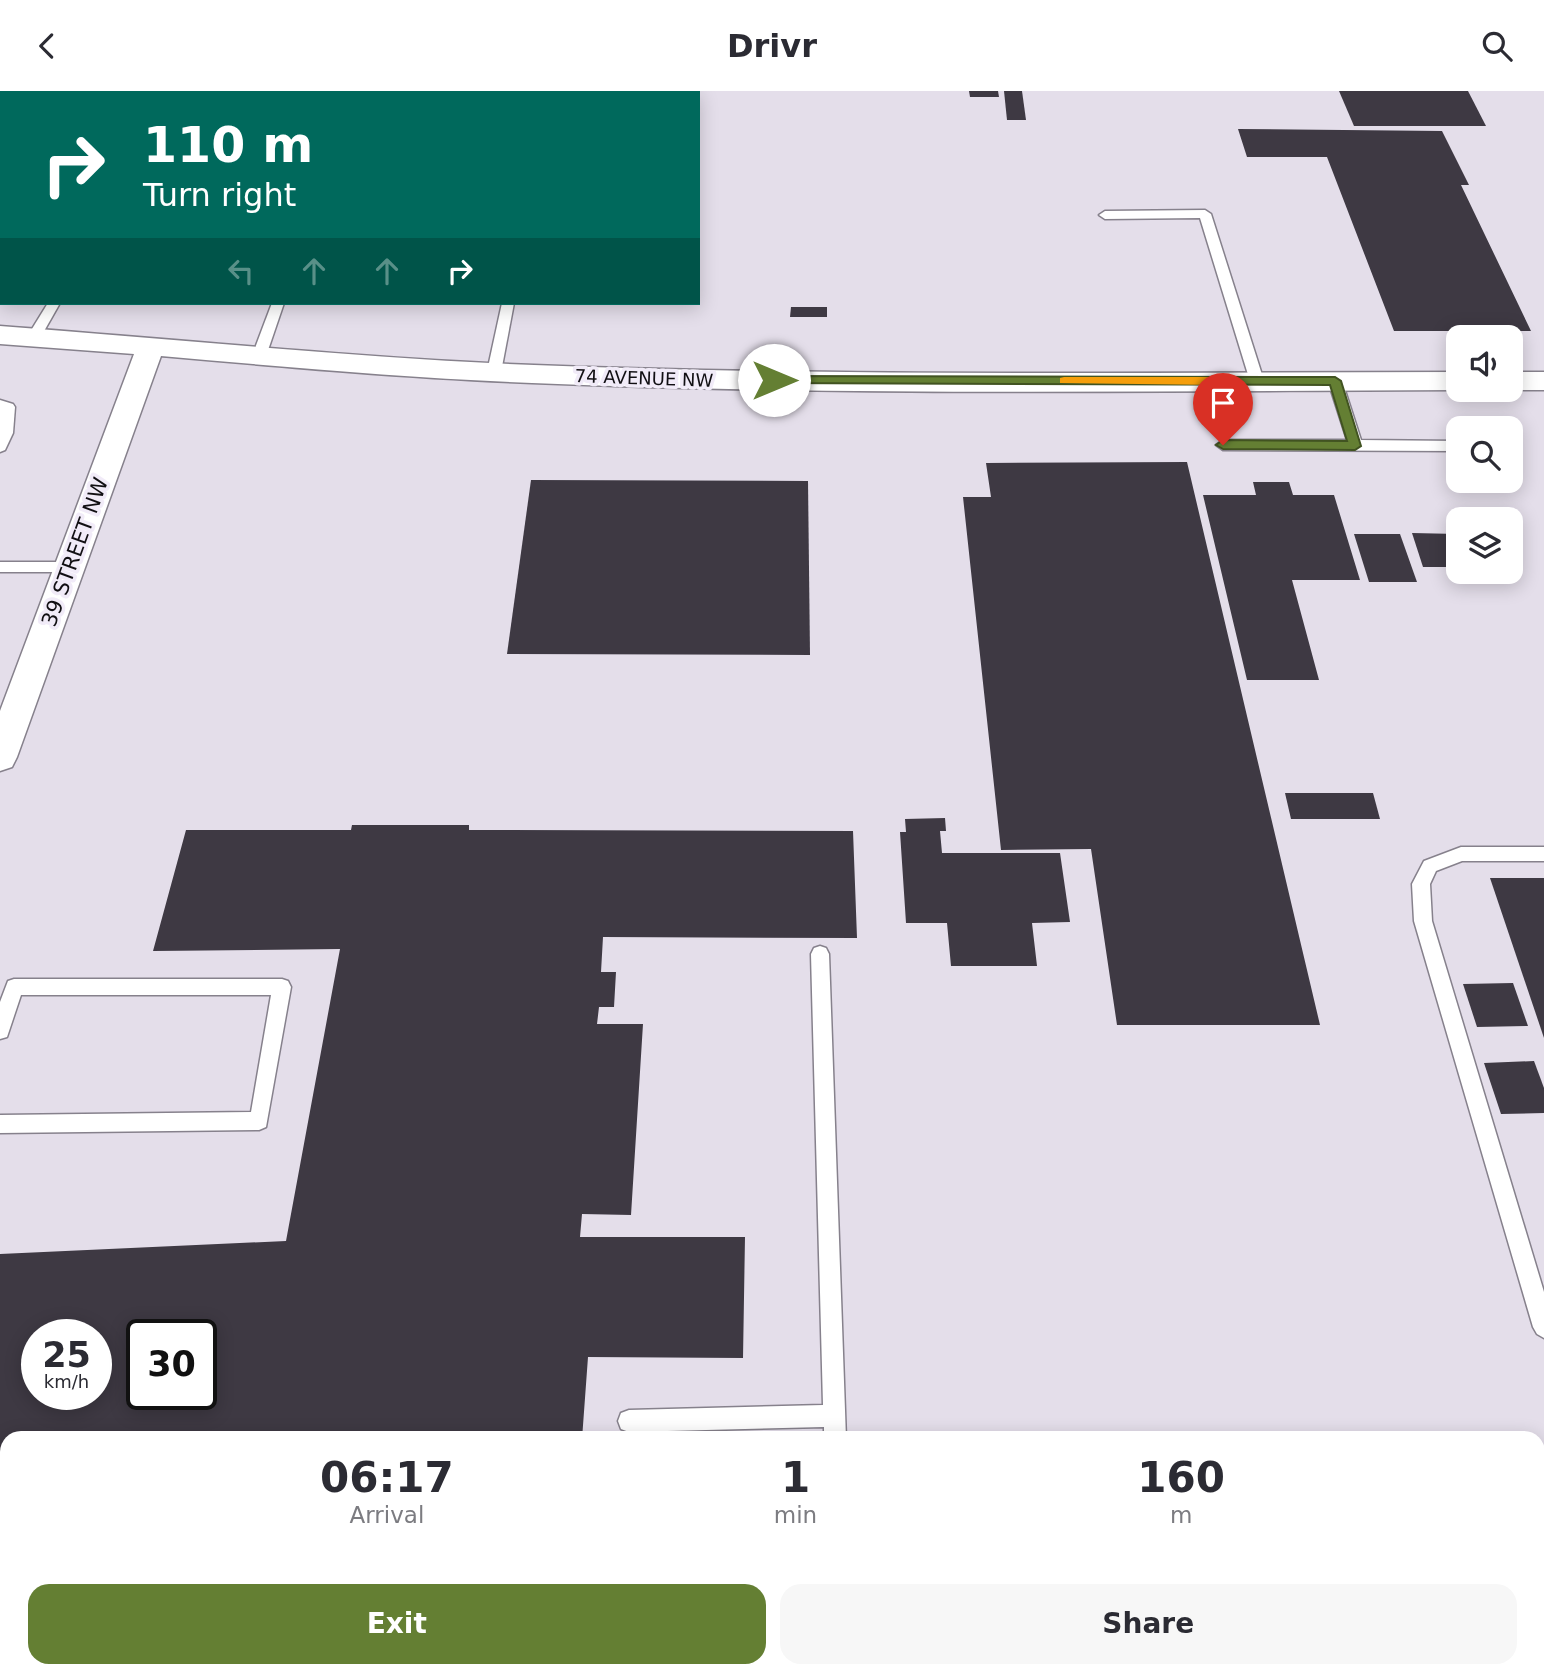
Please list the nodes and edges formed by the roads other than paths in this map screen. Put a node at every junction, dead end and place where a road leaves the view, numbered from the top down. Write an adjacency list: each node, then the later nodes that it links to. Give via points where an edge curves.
1 (1105, 215): 10 (lane, via 1205,214)
2 (53, 305): 6 (lane)
3 (277, 305): 8 (lane)
4 (508, 305): 9 (lane)
5 (0, 335): 6 (street, 74 AVENUE NW)
6 (34, 337): 7 (street, 74 AVENUE NW)
7 (151, 347): 8 (street, 74 AVENUE NW); 21 (street, 39 STREET NW)
8 (259, 356): 9 (street, 74 AVENUE NW)
9 (494, 372): 10 (street, 74 AVENUE NW, via 721,380)
10 (1257, 381): 11 (street, 74 AVENUE NW)
11 (1335, 381): 12 (street, 74 AVENUE NW); 17 (lane)
12 (1446, 381)
13 (1523, 381): 14 (street)
14 (1544, 381)
15 (0, 405): 19 (lane, via 8,407)
16 (1223, 445): 17 (lane)
17 (1355, 446): 18 (lane)
18 (1446, 446)
19 (0, 447)
20 (0, 567): 21 (lane)
21 (70, 567): 22 (street, 39 STREET NW)
22 (0, 757)
23 (1544, 854): 27 (lane, via 1461,854 1430,866 1421,884 1423,921)
24 (820, 954): 28 (lane)
25 (0, 1031): 26 (lane, via 14,987 282,986 259,1121)
26 (0, 1125)
27 (1544, 1327)
28 (834, 1416): 29 (lane); 30 (lane)
29 (629, 1421)
30 (835, 1431)

